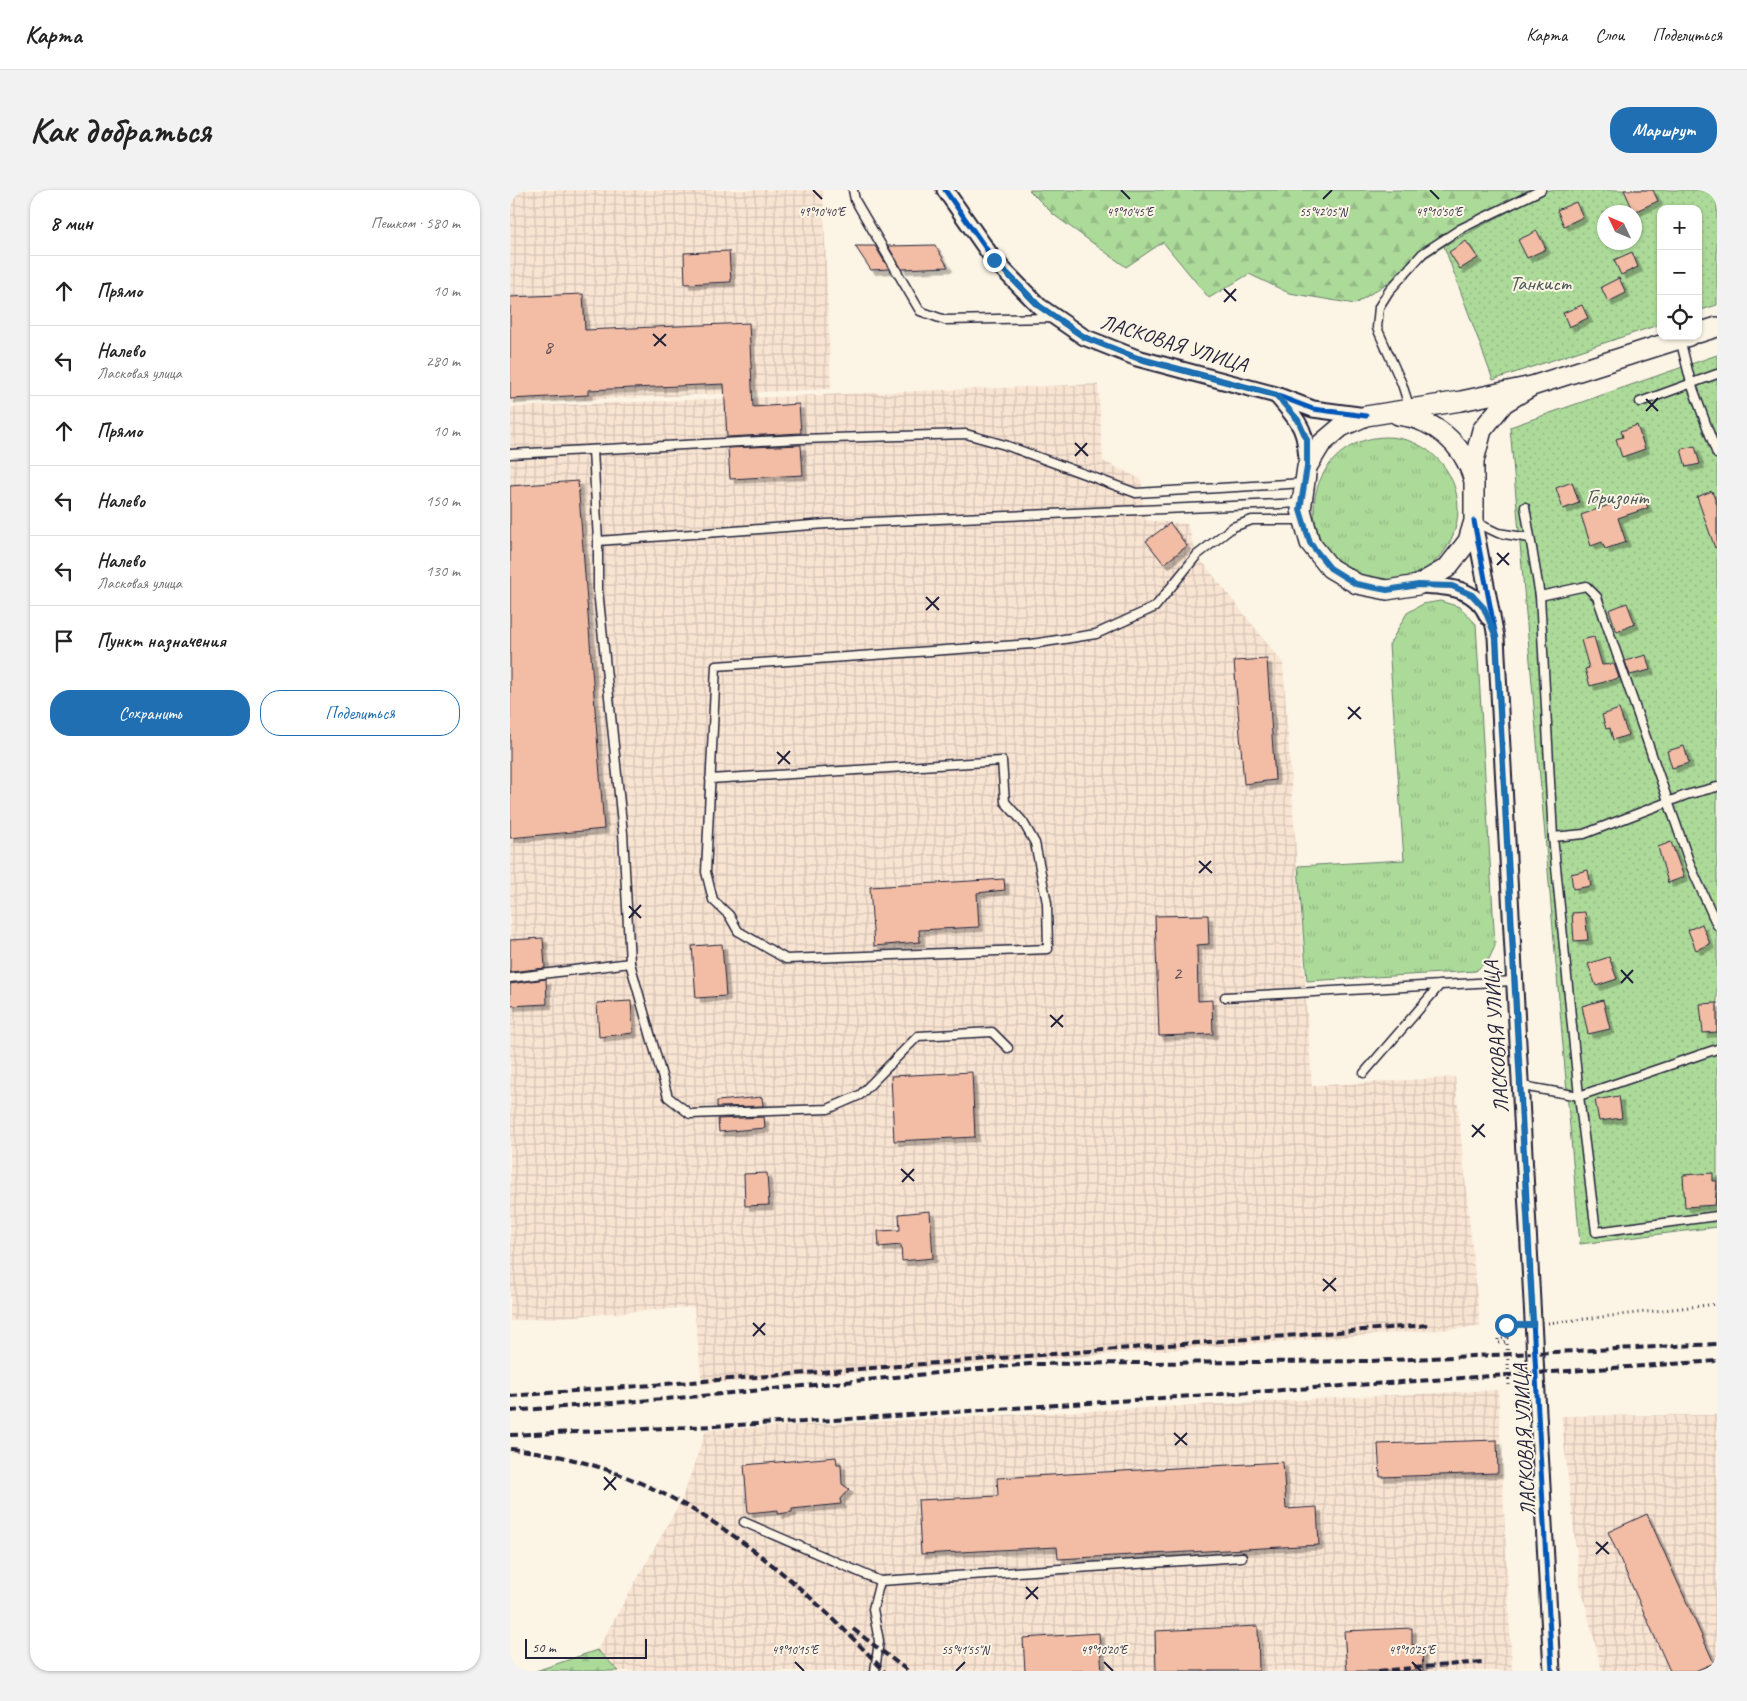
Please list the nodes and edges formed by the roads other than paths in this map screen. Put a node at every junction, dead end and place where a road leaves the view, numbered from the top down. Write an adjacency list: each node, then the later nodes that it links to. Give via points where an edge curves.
1 (853, 190): 4 (lane, via 855,200 920,311 945,320)
2 (945, 190): 4 (street, ЛАСКОВАЯ УЛИЦА, via 994,260 1039,306)
3 (1541, 190): 14 (lane, via 1460,229 1423,253 1389,291 1380,307 1377,328)
4 (1056, 318): 12 (street, ЛАСКОВАЯ УЛИЦА, via 1084,337 1137,358)
5 (1717, 327): 6 (street)
6 (1702, 332)
7 (1678, 340): 11 (street)
8 (1684, 340): 10 (lane)
9 (1717, 374): 10 (lane)
10 (1691, 383): 13 (lane); 19 (lane)
11 (1532, 386): 14 (street); 21 (street, via 1504,403 1482,430 1474,461)
12 (1276, 395): 16 (street, ЛАСКОВАЯ УЛИЦА, via 1313,408); 20 (street, via 1298,420 1307,440)
13 (1640, 402)
14 (1410, 410): 15 (street)
15 (1387, 413): 16 (street); 21 (street, via 1413,416 1437,427 1456,445 1470,467)
16 (1366, 416): 20 (street, via 1341,427 1321,444)
17 (593, 450): 18 (lane); 20 (lane, via 966,434 1136,493); 26 (lane)
18 (510, 454)
19 (1717, 454)
20 (1305, 475): 23 (street)
21 (1474, 483): 24 (street)
22 (1525, 507): 25 (lane)
23 (1302, 512): 26 (lane, via 826,524); 27 (street, via 1310,543 1330,568 1356,584 1387,590); 30 (lane, via 1252,520 1233,527 1197,555 1156,607 1096,634 1032,644 716,666)
24 (1474, 521): 25 (lane, via 1498,533); 27 (street, via 1468,541 1447,568); 29 (street, ЛАСКОВАЯ УЛИЦА)
25 (1530, 538): 28 (lane)
26 (598, 541): 35 (lane, via 598,590 623,832)
27 (1418, 585): 29 (street, via 1452,586 1472,595 1484,608)
28 (1540, 596): 32 (lane, via 1586,586 1596,597); 33 (lane)
29 (1496, 637): 37 (street, ЛАСКОВАЯ УЛИЦА)
30 (710, 779): 30 (lane, via 1002,761 1005,802 1023,822 1034,843 1047,903 1048,949 786,959 738,931 729,915 713,900 706,872)
31 (1717, 787): 32 (lane)
32 (1668, 802): 33 (lane, via 1584,834); 34 (lane, via 1691,867)
33 (1553, 837): 44 (lane)
34 (1717, 925)
35 (630, 963): 36 (lane); 40 (lane, via 668,1097 690,1114 828,1109 860,1094 918,1036 992,1032)
36 (510, 978)
37 (1513, 981): 38 (lane); 43 (street, ЛАСКОВАЯ УЛИЦА)
38 (1440, 985): 39 (lane); 42 (lane)
39 (1226, 997)
40 (1008, 1048)
41 (1717, 1049): 44 (lane)
42 (1364, 1073)
43 (1522, 1086): 44 (lane); 50 (street, ЛАСКОВАЯ УЛИЦА)
44 (1579, 1096): 45 (lane, via 1596,1232)
45 (1717, 1216)
46 (744, 1522): 48 (lane)
47 (1242, 1557): 48 (lane)
48 (880, 1582): 49 (lane, via 873,1608 879,1641)
49 (875, 1671)
50 (1552, 1671)

